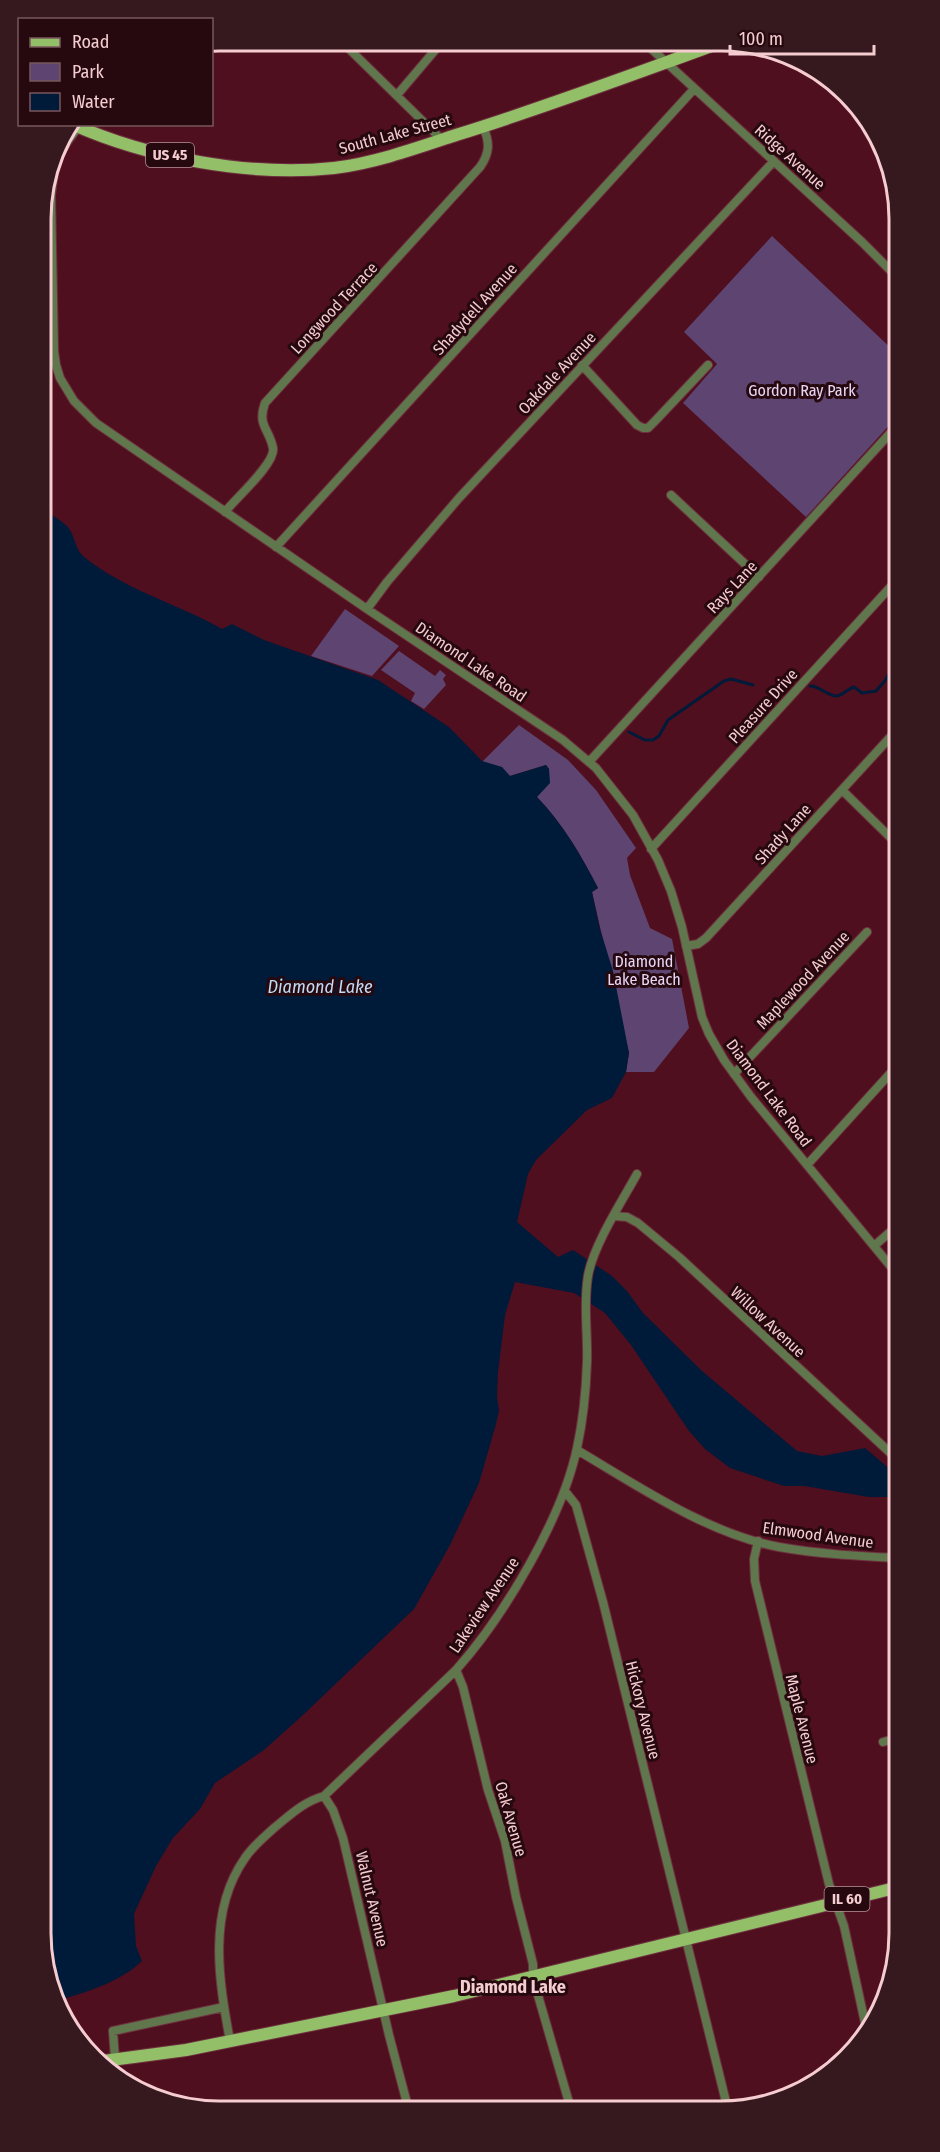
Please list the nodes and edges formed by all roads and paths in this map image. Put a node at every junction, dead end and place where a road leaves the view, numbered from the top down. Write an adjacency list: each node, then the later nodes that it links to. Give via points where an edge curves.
1 (351, 51): 7 (street)
2 (434, 51): 7 (street)
3 (653, 51): 5 (street, Ridge Avenue)
4 (698, 51): 5 (main road, South Lake Street / US 45)
5 (665, 63): 6 (street, Ridge Avenue); 9 (main road, South Lake Street / US 45)
6 (694, 89): 11 (street, Ridge Avenue); 19 (street, Shadydell Avenue)
7 (397, 95): 10 (street)
8 (80, 126): 10 (main road, South Lake Street / US 45, via 131,146 215,165 298,170 336,167)
9 (483, 127): 10 (main road, South Lake Street / US 45); 18 (street, Longwood Terrace, via 489,148 480,167 265,403 262,424 273,447 272,457)
10 (442, 140)
11 (774, 161): 13 (street, Ridge Avenue); 14 (street, Oakdale Avenue)
12 (51, 206): 18 (street, Diamond Lake Road, via 54,351 60,378 74,401 96,423)
13 (889, 269)
14 (582, 365): 15 (street, via 643,429); 22 (street, Oakdale Avenue, via 459,498)
15 (708, 365)
16 (889, 434): 20 (street, Rays Lane)
17 (670, 495): 20 (street)
18 (225, 512): 19 (street, Diamond Lake Road)
19 (276, 547): 22 (street, Diamond Lake Road)
20 (759, 577): 24 (street, Rays Lane)
21 (889, 589): 27 (street, Pleasure Drive)
22 (367, 609): 24 (street, Diamond Lake Road)
23 (889, 739): 25 (street, Shady Lane)
24 (590, 762): 27 (street, Diamond Lake Road, via 618,795)
25 (842, 790): 26 (street); 29 (street, Shady Lane, via 706,938)
26 (889, 836)
27 (651, 849): 29 (street, Diamond Lake Road, via 671,891)
28 (867, 932): 30 (street, Maplewood Avenue)
29 (686, 946): 30 (street, Diamond Lake Road, via 702,1017)
30 (735, 1074): 32 (street, Diamond Lake Road)
31 (889, 1075): 32 (street)
32 (807, 1165): 36 (street, Diamond Lake Road)
33 (637, 1174): 34 (street, Lakeview Avenue)
34 (614, 1216): 38 (street, Lakeview Avenue, via 588,1275 587,1362); 39 (street, Willow Avenue, via 638,1223 679,1257)
35 (889, 1233): 36 (street)
36 (874, 1246): 37 (street, Diamond Lake Road)
37 (889, 1264)
38 (577, 1450): 40 (street, Lakeview Avenue); 41 (street, Elmwood Avenue, via 678,1509)
39 (889, 1452)
40 (565, 1491): 43 (street, Lakeview Avenue, via 513,1592); 49 (street, Hickory Avenue, via 576,1505 603,1602)
41 (758, 1541): 42 (street, Elmwood Avenue, via 778,1547); 48 (street, Maple Avenue, via 755,1581)
42 (889, 1557)
43 (456, 1670): 46 (street, Lakeview Avenue); 50 (street, Oak Avenue, via 505,1841)
44 (889, 1740): 45 (street)
45 (883, 1742)
46 (324, 1796): 51 (street, Lakeview Avenue, via 300,1806 268,1834 244,1859 231,1884 219,1937); 52 (street, Walnut Avenue, via 343,1838)
47 (889, 1889): 48 (main road, IL 60)
48 (835, 1902): 49 (main road, IL 60); 53 (street, Maple Avenue)
49 (686, 1940): 50 (main road, IL 60); 59 (street, Hickory Avenue)
50 (533, 1978): 52 (main road, IL 60); 58 (street, Oak Avenue)
51 (224, 2007): 54 (street, Lakeview Avenue); 55 (street, via 113,2031)
52 (384, 2012): 54 (main road, IL 60); 57 (street, Walnut Avenue)
53 (865, 2021)
54 (230, 2042): 55 (main road, IL 60)
55 (115, 2059): 56 (main road, IL 60)
56 (110, 2060)
57 (406, 2101)
58 (569, 2101)
59 (726, 2101)

